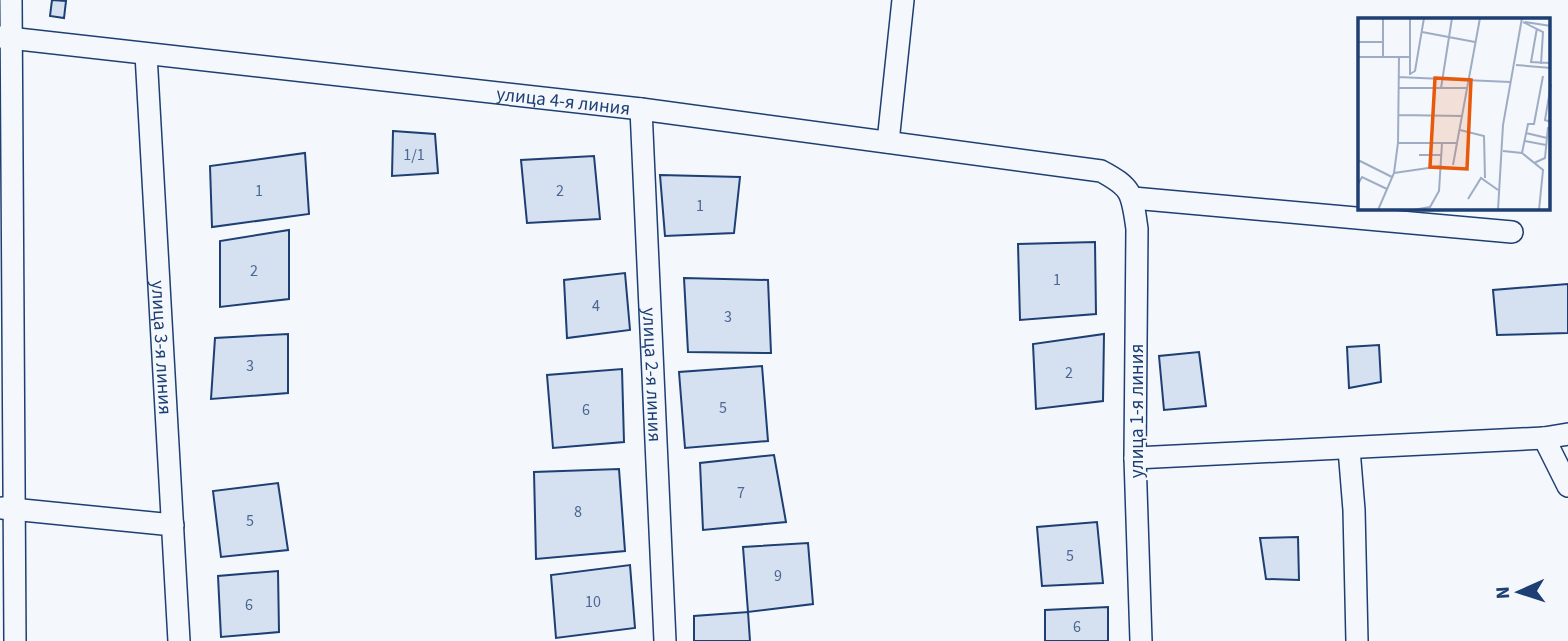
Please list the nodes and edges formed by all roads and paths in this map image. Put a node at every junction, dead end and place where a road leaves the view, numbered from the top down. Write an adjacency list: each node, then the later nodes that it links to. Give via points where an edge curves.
1 (11, 0): 3 (street)
2 (903, 0): 6 (street)
3 (6, 37): 4 (street, улица 4-я линия); 14 (street)
4 (146, 54): 5 (street, улица 4-я линия); 15 (street, улица 3-я линия)
5 (641, 109): 6 (street, улица 4-я линия); 18 (street, улица 2-я линия)
6 (888, 142): 7 (street, улица 4-я линия, via 1101,171)
7 (1128, 191): 8 (street, улица 4-я линия); 12 (street, улица 1-я линия, via 1137,229)
8 (1512, 232)
9 (1568, 434): 10 (street)
10 (1544, 438): 11 (street); 13 (street)
11 (1349, 449): 12 (street); 20 (street)
12 (1135, 458): 19 (street, улица 1-я линия)
13 (1568, 486)
14 (7, 508): 15 (street); 16 (street)
15 (173, 525): 17 (street, улица 3-я линия)
16 (15, 641)
17 (179, 641)
18 (665, 641)
19 (1141, 641)
20 (1357, 641)

